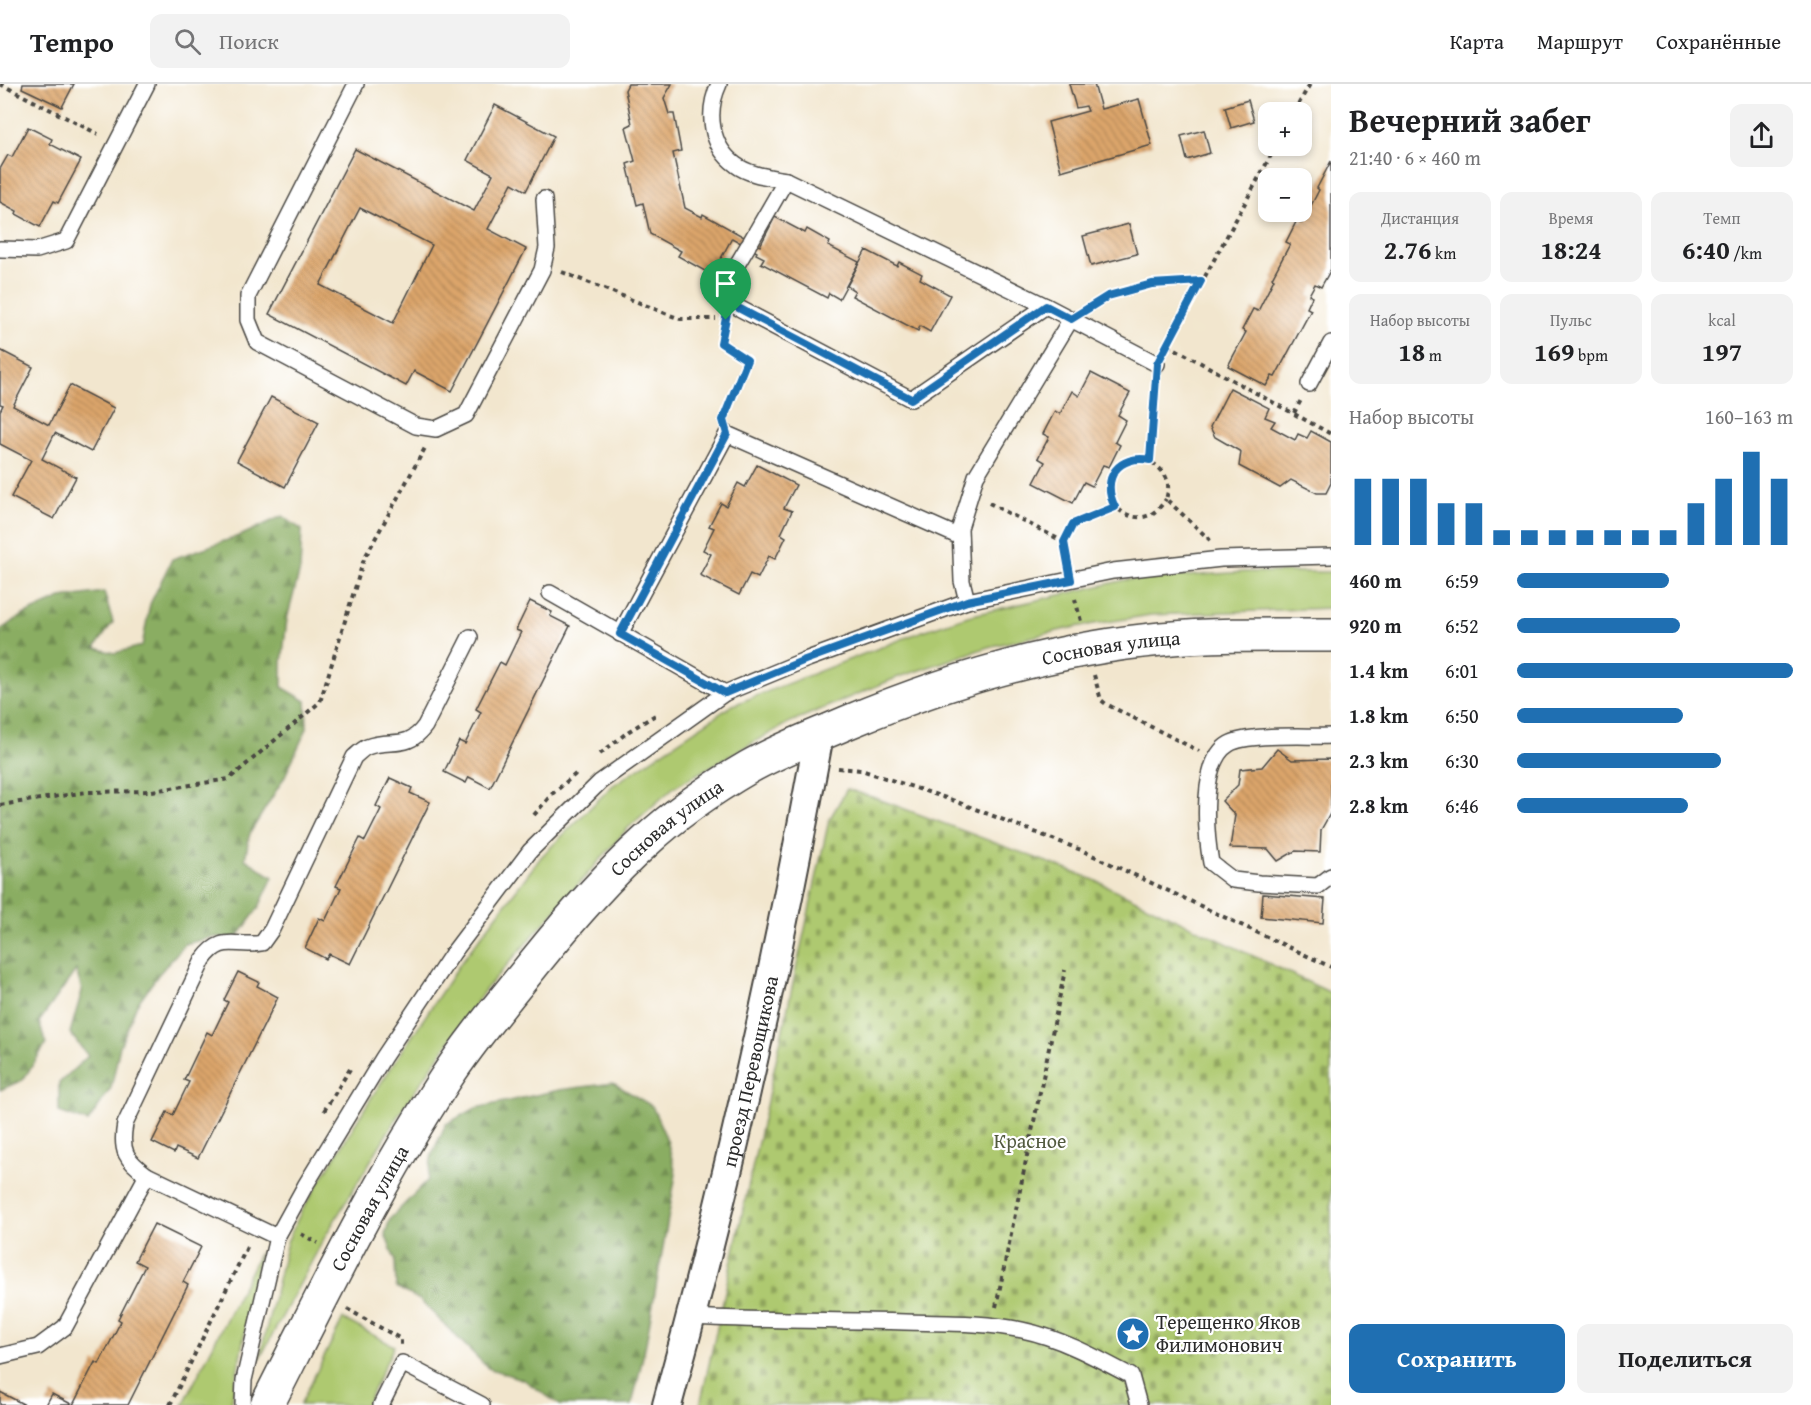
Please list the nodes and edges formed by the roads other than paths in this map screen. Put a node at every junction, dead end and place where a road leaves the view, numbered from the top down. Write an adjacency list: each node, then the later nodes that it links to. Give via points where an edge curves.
1 (147, 84): 6 (lane, via 66,241 37,250)
2 (356, 84): 5 (lane, via 248,296 248,320 257,342 416,426 436,429 466,415 543,264 547,248)
3 (719, 84): 4 (lane, via 712,133 723,151 736,166)
4 (786, 180): 7 (lane); 7 (lane, via 718,297 911,399)
5 (544, 199)
6 (0, 249)
7 (1046, 306): 8 (lane)
8 (1071, 319): 10 (lane); 12 (lane, via 976,476)
9 (1331, 343): 11 (lane)
10 (1157, 364)
11 (1309, 384)
12 (960, 537): 15 (lane); 16 (lane, via 727,434)
13 (1331, 556): 15 (lane, via 1221,559 1113,571)
14 (550, 593): 16 (lane)
15 (967, 601): 19 (lane)
16 (620, 634): 19 (lane)
17 (1331, 635): 21 (street, Сосновая улица, via 1160,639 1061,654 938,688 875,711)
18 (470, 637): 23 (lane, via 418,736 408,742 366,748 354,757 262,943 226,942 211,949 203,960 125,1124 122,1139 130,1162)
19 (725, 693): 24 (lane, via 600,782 530,851 453,952 383,1058)
20 (1331, 736): 22 (lane, via 1245,739 1228,744 1216,759 1208,781 1207,837 1211,864 1233,880 1318,886)
21 (816, 750): 25 (street, проезд Перевощикова, via 754,1057); 28 (street, Сосновая улица, via 751,766 694,803 646,840 561,930 446,1078 402,1148)
22 (1331, 876)
23 (147, 1175): 24 (lane); 26 (lane, via 65,1327 38,1347)
24 (277, 1237): 27 (lane, via 244,1380)
25 (691, 1317): 31 (street, проезд Перевощикова); 32 (lane, via 938,1322 1024,1330 1053,1339 1131,1376)
26 (0, 1356)
27 (243, 1405)
28 (267, 1405)
29 (381, 1405): 30 (lane, via 402,1363)
30 (482, 1405)
31 (666, 1405)
32 (1139, 1405)

